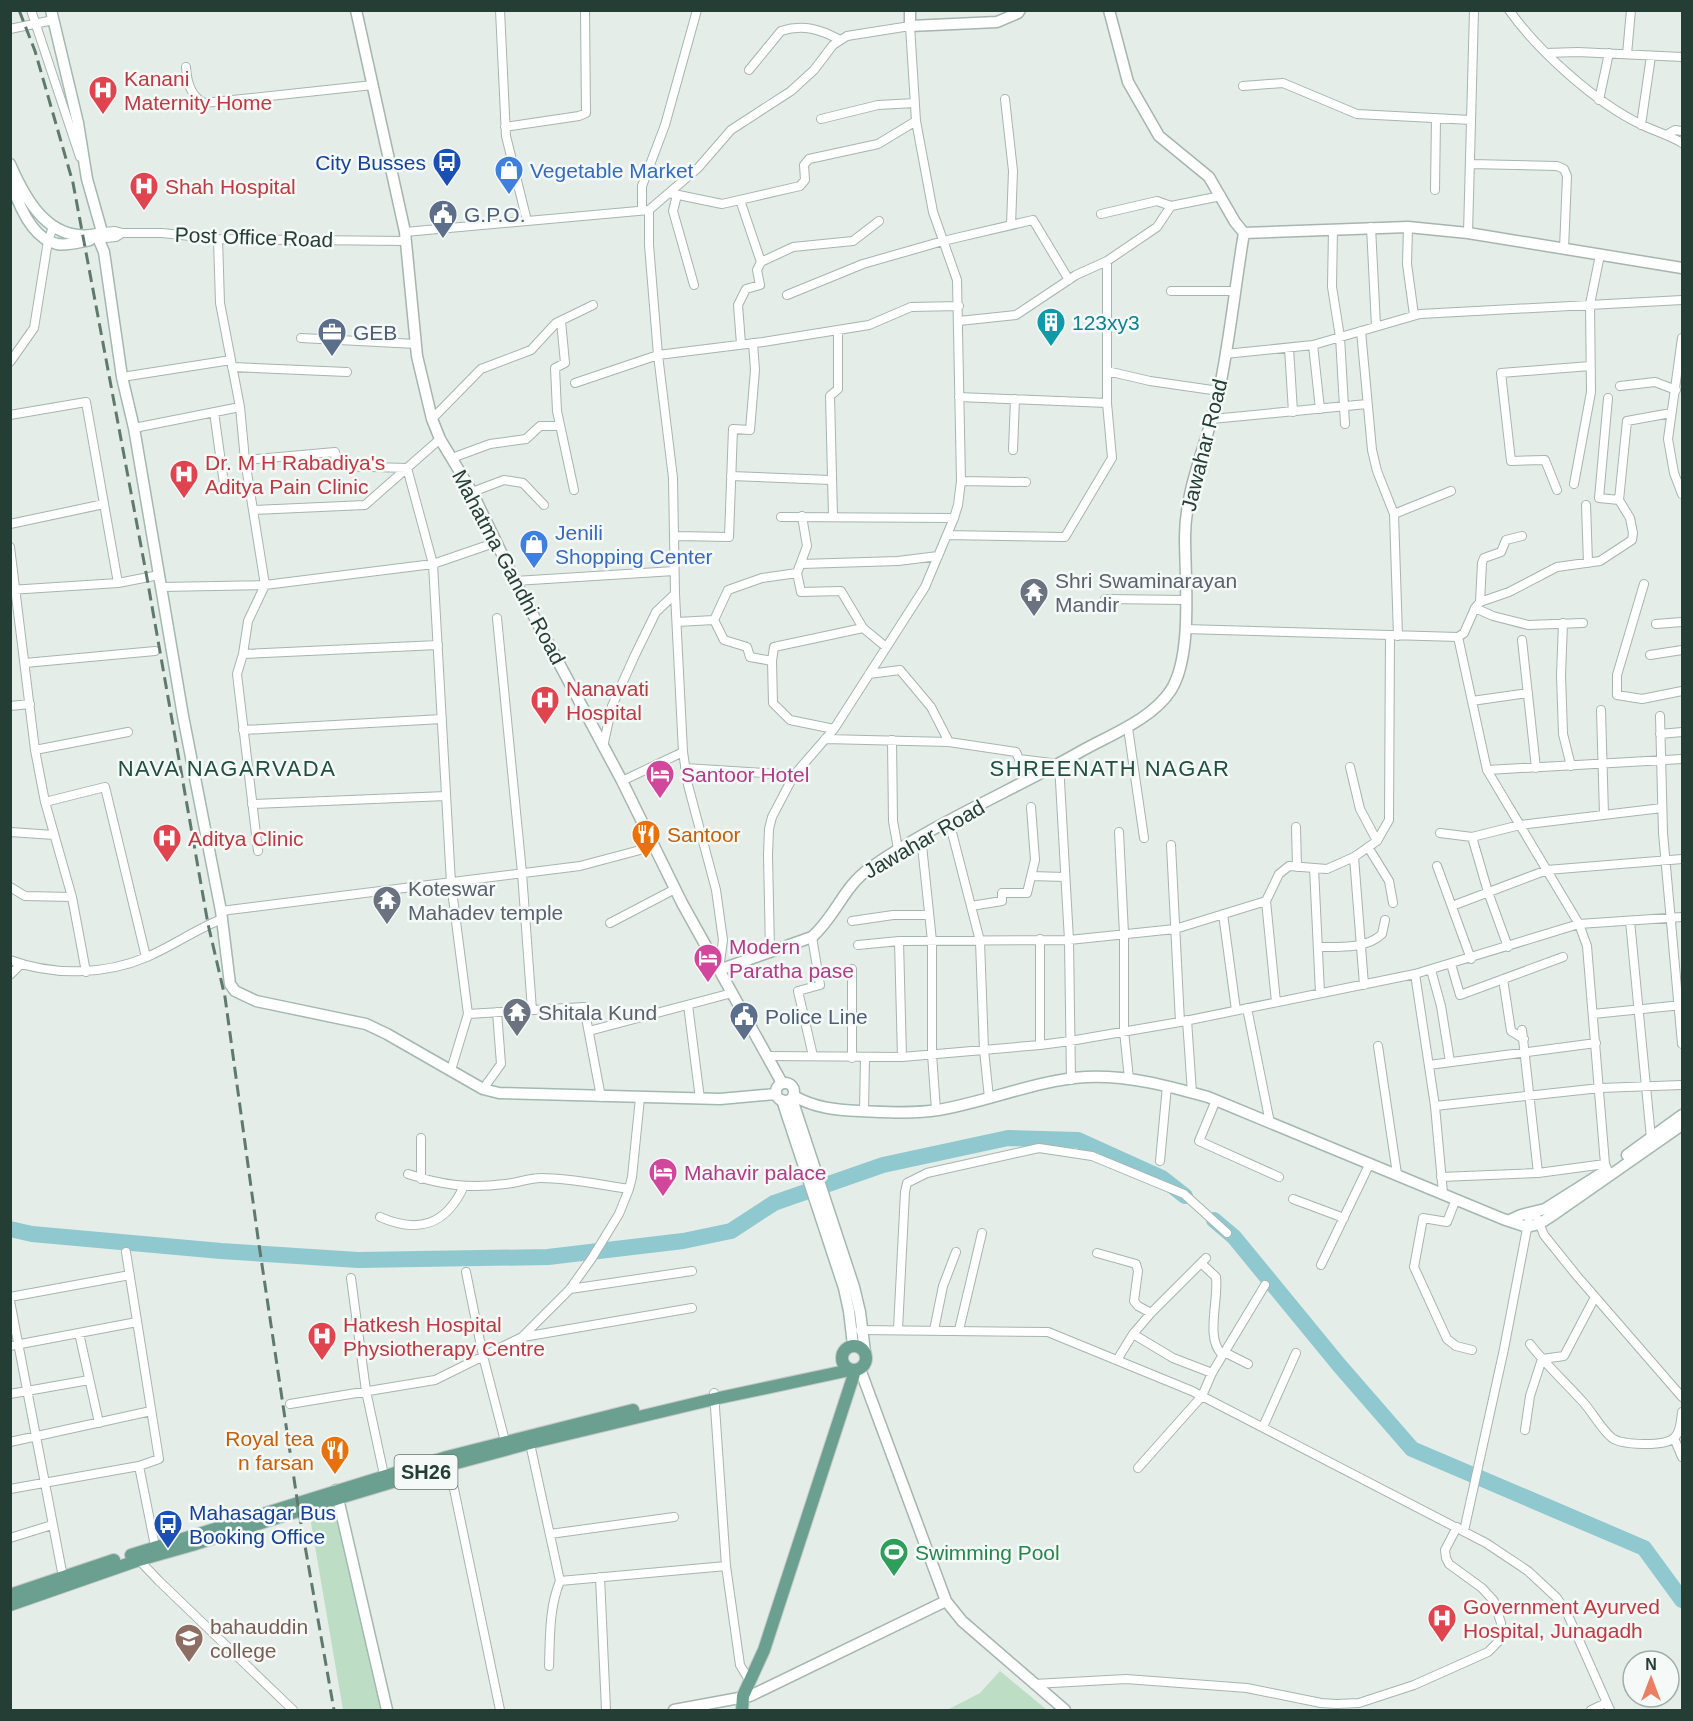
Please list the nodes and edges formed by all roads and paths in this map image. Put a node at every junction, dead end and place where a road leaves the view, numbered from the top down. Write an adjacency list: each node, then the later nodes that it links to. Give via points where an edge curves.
1 (31, 10): 13 (street)
2 (356, 10): 24 (street, Mahatma Gandhi Road)
3 (500, 10): 34 (street)
4 (585, 10): 34 (street, via 586,113)
5 (697, 10): 47 (street, via 665,125 642,186)
6 (909, 10): 14 (street)
7 (1020, 10): 14 (street, via 997,22)
8 (1109, 10): 44 (street, via 1128,82 1159,136 1209,177)
9 (1474, 10): 31 (street)
10 (1509, 10): 17 (street)
11 (1631, 10): 19 (street)
12 (52, 15): 13 (street); 40 (street)
13 (36, 24): 15 (street); 40 (street)
14 (910, 26): 16 (street); 28 (street)
15 (10, 29)
16 (840, 40): 23 (street, via 808,27 781,31); 43 (street, via 791,91 731,130)
17 (1546, 53): 18 (street); 27 (street)
18 (1609, 53): 19 (street); 27 (street)
19 (1627, 54): 20 (street)
20 (1652, 56): 21 (street); 33 (street)
21 (1683, 57)
22 (186, 67): 24 (street, via 192,92 204,103)
23 (750, 70)
24 (373, 85): 59 (street, Mahatma Gandhi Road)
25 (1243, 86): 29 (street, via 1283,83 1357,114)
26 (1005, 99): 51 (street, via 1013,171)
27 (1599, 100): 33 (street)
28 (915, 104): 30 (street, via 878,105); 32 (street)
29 (1436, 118): 31 (street); 42 (street)
30 (820, 119)
31 (1471, 120): 39 (street)
32 (916, 121): 45 (street, via 878,144 809,159 800,186); 62 (street, via 933,212)
33 (1641, 125): 36 (street)
34 (505, 127): 49 (street)
35 (1683, 131): 36 (street)
36 (1668, 134): 37 (street)
37 (1683, 143)
38 (10, 164): 52 (street, via 22,192)
39 (1470, 164): 57 (street); 63 (street, via 1564,169)
40 (87, 179): 58 (street)
41 (10, 182): 61 (street, via 31,225)
42 (1435, 190)
43 (673, 194): 45 (street, via 722,204); 47 (street); 69 (street, via 673,211)
44 (1221, 196): 46 (street); 56 (street)
45 (740, 200): 66 (street)
46 (1171, 206): 48 (street, via 1157,201); 65 (street, via 1157,227)
47 (646, 210): 49 (street, Post Office Road); 92 (street)
48 (1101, 214)
49 (527, 221): 59 (street, Post Office Road)
50 (879, 221): 66 (street, via 853,241 794,247)
51 (1011, 225): 62 (street); 68 (street, via 1033,220)
52 (53, 226): 58 (street, via 67,233); 61 (street)
53 (1408, 226): 54 (street); 57 (street); 77 (street, via 1407,264)
54 (1371, 227): 55 (street); 80 (street)
55 (1333, 229): 56 (street); 83 (street, via 1332,287)
56 (1244, 233): 71 (street, Jawahar Road)
57 (1468, 233): 63 (street)
58 (100, 236): 60 (street, Post Office Road, via 162,233); 61 (street, via 70,244); 98 (street)
59 (405, 236): 60 (street, Post Office Road); 87 (street, Mahatma Gandhi Road)
60 (218, 239): 94 (street, via 220,303)
61 (48, 241): 93 (street, via 34,328)
62 (943, 241): 72 (street, via 863,264); 76 (street, via 957,279)
63 (1564, 249): 64 (street)
64 (1600, 255): 67 (street); 74 (street)
65 (1107, 261): 68 (street); 96 (street)
66 (760, 262): 88 (street, via 760,285 746,289 738,305)
67 (1683, 268)
68 (1070, 280): 79 (street, via 1017,315)
69 (694, 285)
70 (1171, 291): 71 (street)
71 (1234, 291): 91 (street, Jawahar Road)
72 (788, 295)
73 (1683, 300): 74 (street)
74 (1590, 304): 77 (street); 95 (street)
75 (593, 305): 78 (street)
76 (959, 306): 79 (street); 81 (street, via 911,307 869,325)
77 (1414, 315): 80 (street)
78 (561, 321): 115 (street, via 531,350 481,369); 118 (street, via 565,363 555,368)
79 (959, 321): 103 (street)
80 (1376, 326): 82 (street)
81 (838, 330): 86 (street); 126 (street, via 838,389 830,396)
82 (1360, 331): 83 (street); 107 (street)
83 (1340, 337): 89 (street); 109 (street)
84 (301, 338): 87 (street)
85 (1683, 339): 101 (street)
86 (753, 343): 88 (street); 125 (street, via 750,430 733,429)
87 (416, 344): 115 (street, Mahatma Gandhi Road)
88 (741, 344): 92 (street)
89 (1313, 345): 90 (street); 110 (street)
90 (1289, 348): 91 (street); 112 (street)
91 (1225, 354): 102 (street, Jawahar Road)
92 (658, 355): 99 (street); 148 (street, via 673,478)
93 (10, 362)
94 (232, 363): 97 (street); 98 (street); 108 (street)
95 (1590, 366): 129 (street, via 1591,393); 131 (street, via 1500,373 1511,461 1545,460)
96 (1107, 371): 102 (street); 106 (street)
97 (347, 372)
98 (122, 377): 119 (street)
99 (575, 383)
100 (1620, 386): 101 (street, via 1655,382)
101 (1678, 387): 113 (street)
102 (1219, 391): 116 (street, Jawahar Road)
103 (959, 397): 105 (street); 127 (street)
104 (1608, 398): 136 (street, via 1599,498)
105 (1015, 399): 106 (street); 121 (street)
106 (1107, 403): 147 (street, via 1112,458 1065,537)
107 (1367, 404): 109 (street); 141 (street, via 1377,471)
108 (240, 407): 111 (street); 123 (street)
109 (1343, 407): 110 (street); 117 (street)
110 (1320, 409): 112 (street)
111 (214, 412): 119 (street); 132 (street)
112 (1293, 412): 116 (street)
113 (1671, 413): 135 (street, via 1670,457); 136 (street, via 1627,421)
114 (10, 415): 137 (street, via 86,402)
115 (432, 418): 120 (street, Mahatma Gandhi Road)
116 (1212, 419): 167 (street, Jawahar Road, via 1187,510)
117 (1344, 424)
118 (560, 426): 122 (street, via 540,426 526,439 490,444); 130 (street)
119 (134, 428): 158 (street)
120 (440, 440): 122 (street, Mahatma Gandhi Road); 124 (street)
121 (1013, 450)
122 (452, 458): 134 (street, Mahatma Gandhi Road)
123 (245, 460): 124 (street, via 335,452 336,466); 140 (street)
124 (407, 468): 140 (street, via 365,505); 154 (street)
125 (731, 476): 126 (street); 148 (street, via 729,537)
126 (831, 480): 143 (street)
127 (961, 481): 128 (street); 145 (street)
128 (1026, 483)
129 (1574, 484)
130 (574, 490)
131 (1557, 490)
132 (225, 491)
133 (1451, 491): 141 (street)
134 (472, 492): 138 (street, via 504,480 524,483); 150 (street, Mahatma Gandhi Road)
135 (1683, 494)
136 (1618, 500): 153 (street, via 1630,518 1632,540 1600,561)
137 (104, 504): 146 (street); 160 (street)
138 (544, 505)
139 (1586, 506): 153 (street)
140 (253, 510): 162 (street)
141 (1394, 514): 179 (street)
142 (802, 516): 143 (street); 144 (street); 155 (street, via 807,546)
143 (833, 516): 145 (street)
144 (781, 517)
145 (954, 518): 147 (street)
146 (10, 524)
147 (947, 535): 152 (street)
148 (675, 536): 156 (street)
149 (1522, 536): 168 (street, via 1506,540 1501,552 1484,558)
150 (497, 542): 154 (street); 159 (street, Mahatma Gandhi Road)
151 (10, 548): 164 (street)
152 (938, 556): 155 (street); 183 (street, via 925,587)
153 (1588, 563): 168 (street, via 1557,567)
154 (433, 564): 162 (street); 182 (street)
155 (801, 564): 157 (street)
156 (674, 572): 159 (street); 165 (street)
157 (797, 573): 171 (street, via 728,590); 177 (street, via 801,592 841,591)
158 (159, 575): 160 (street); 163 (street)
159 (515, 581): 208 (street, Mahatma Gandhi Road)
160 (118, 583): 164 (street)
161 (1644, 584): 191 (street, via 1617,675 1617,694 1642,699)
162 (265, 585): 163 (street); 186 (street, via 248,621)
163 (161, 587): 264 (street)
164 (13, 590): 169 (street)
165 (675, 594): 172 (street); 208 (street, via 656,612 635,655 612,706)
166 (1105, 599): 167 (street)
167 (1186, 600): 178 (street, Jawahar Road)
168 (1478, 605): 175 (street, via 1493,616 1528,625); 180 (street)
169 (15, 618): 189 (street)
170 (497, 618): 251 (street)
171 (714, 620): 172 (street); 188 (street, via 724,640 747,647 750,657)
172 (677, 622): 210 (street)
173 (1683, 622): 176 (street)
174 (1583, 623): 175 (street)
175 (1563, 624): 215 (street, via 1563,734)
176 (1656, 624)
177 (863, 628): 183 (street); 188 (street, via 774,647)
178 (1185, 629): 179 (street); 199 (street, Jawahar Road, via 1180,669 1171,690)
179 (1394, 635): 180 (street); 238 (street, via 1389,820)
180 (1458, 637): 193 (street)
181 (1522, 640): 192 (street)
182 (438, 645): 186 (street); 198 (street)
183 (886, 647): 190 (street)
184 (1683, 650): 187 (street)
185 (155, 651): 189 (street)
186 (243, 654): 201 (street, via 237,674)
187 (1650, 655)
188 (772, 662): 200 (street, via 773,703 790,720)
189 (25, 663): 194 (street)
190 (869, 674): 200 (street); 207 (street, via 900,670 931,707)
191 (1683, 691)
192 (1528, 693): 193 (street); 218 (street)
193 (1472, 701): 219 (street)
194 (30, 704): 195 (street); 209 (street)
195 (10, 706)
196 (1601, 710): 213 (street)
197 (1660, 716): 204 (street)
198 (442, 718): 201 (street); 222 (street)
199 (1128, 728): 214 (street, Jawahar Road); 237 (street)
200 (834, 729): 205 (street)
201 (243, 730): 224 (street)
202 (128, 732): 209 (street)
203 (1683, 732): 204 (street)
204 (1660, 734): 212 (street)
205 (825, 739): 206 (street); 220 (street)
206 (892, 740): 207 (street); 242 (street, via 893,821)
207 (950, 741): 214 (street, via 1016,752 1019,759)
208 (603, 748): 221 (street, Mahatma Gandhi Road)
209 (35, 750): 223 (street)
210 (683, 752): 217 (street); 221 (street)
211 (1683, 759): 212 (street)
212 (1661, 761): 213 (street); 226 (street)
213 (1602, 764): 215 (street); 227 (street)
214 (1059, 765): 228 (street, Jawahar Road); 253 (street)
215 (1571, 766): 218 (street)
216 (1350, 767): 238 (street, via 1360,809)
217 (685, 768): 220 (street); 294 (street, via 715,883 723,940)
218 (1536, 768): 219 (street)
219 (1487, 770): 229 (street)
220 (794, 775): 285 (street, via 779,800 769,829)
221 (622, 781): 240 (street, Mahatma Gandhi Road)
222 (446, 796): 224 (street); 254 (street)
223 (45, 802): 234 (street); 286 (street, via 105,786)
224 (252, 804): 243 (street)
225 (1031, 807): 252 (street, via 1035,860)
226 (1662, 808): 227 (street); 246 (street)
227 (1604, 815): 229 (street)
228 (949, 821): 235 (street, Jawahar Road); 261 (street)
229 (1520, 825): 236 (street); 250 (street)
230 (1296, 827): 248 (street)
231 (10, 832): 234 (street)
232 (1119, 832): 274 (street)
233 (1440, 833): 236 (street)
234 (54, 835): 258 (street)
235 (921, 836): 242 (street, Jawahar Road); 265 (street)
236 (1472, 837): 257 (street)
237 (1144, 838)
238 (1377, 841): 241 (street)
239 (1172, 845): 273 (street)
240 (655, 846): 251 (street, via 580,866); 256 (street, Mahatma Gandhi Road)
241 (1368, 847): 244 (street); 260 (street, via 1389,881)
242 (898, 849): 275 (street, Jawahar Road, via 857,877 822,929)
243 (258, 851)
244 (1354, 857): 249 (street, via 1327,869); 281 (street)
245 (1683, 859): 246 (street)
246 (1666, 860): 250 (street); 267 (street)
247 (1437, 866): 262 (street)
248 (1297, 867): 249 (street); 259 (street, via 1288,866 1279,874)
249 (1314, 868): 283 (street)
250 (1547, 870): 257 (street); 272 (street)
251 (522, 873): 254 (street); 308 (street)
252 (1031, 876): 253 (street); 261 (street, via 1027,893 1002,893 1002,902)
253 (1065, 877): 278 (street)
254 (451, 883): 264 (street); 311 (street)
255 (10, 886): 258 (street, via 24,896)
256 (675, 889): 271 (street); 294 (street, Mahatma Gandhi Road)
257 (1488, 892): 262 (street); 284 (street)
258 (72, 897): 296 (street)
259 (1266, 901): 263 (street); 303 (street)
260 (1393, 903)
261 (971, 906): 277 (street)
262 (1452, 906): 288 (street)
263 (1224, 914): 273 (street); 309 (street)
264 (221, 915): 286 (street); 333 (street, via 230,984 235,991 256,1001 366,1024)
265 (929, 915): 269 (street); 280 (street)
266 (1683, 917): 267 (street)
267 (1671, 918): 270 (street); 290 (street)
268 (1386, 920): 281 (street, via 1378,938)
269 (852, 921)
270 (1630, 921): 272 (street); 307 (street)
271 (610, 923)
272 (1579, 924): 284 (street); 312 (street, via 1587,946)
273 (1176, 930): 274 (street); 313 (street)
274 (1124, 934): 278 (street); 316 (street)
275 (812, 937): 285 (street); 327 (street, via 820,985 798,991)
276 (1040, 939): 277 (street); 278 (street); 321 (street)
277 (980, 940): 280 (street); 323 (street)
278 (1069, 940): 318 (street)
279 (899, 941): 280 (street); 282 (street); 328 (street)
280 (932, 941): 325 (street)
281 (1360, 944): 283 (street); 300 (street)
282 (858, 945)
283 (1318, 947): 302 (street)
284 (1508, 947): 288 (street)
285 (770, 951): 294 (street)
286 (146, 957): 296 (street)
287 (1563, 957): 299 (street)
288 (1471, 959): 292 (street)
289 (10, 960): 291 (street)
290 (1679, 962): 305 (street)
291 (21, 964): 296 (street); 298 (street)
292 (1451, 964): 295 (street); 299 (street, via 1460,995)
293 (852, 969): 329 (street)
294 (719, 970): 301 (street, Mahatma Gandhi Road)
295 (1431, 970): 297 (street); 331 (street)
296 (86, 972)
297 (1415, 974): 300 (street); 332 (street)
298 (10, 975)
299 (1503, 979): 317 (street, via 1511,1031)
300 (1364, 985): 302 (street)
301 (732, 993): 304 (street); 326 (street, Mahatma Gandhi Road)
302 (1320, 993): 303 (street)
303 (1276, 1002): 306 (street)
304 (688, 1005): 315 (street); 348 (street)
305 (1681, 1005): 307 (street); 320 (street)
306 (1247, 1008): 309 (street); 354 (street)
307 (1637, 1009): 312 (street); 337 (street)
308 (532, 1010): 310 (street); 315 (street, via 584,1007)
309 (1236, 1011): 313 (street)
310 (497, 1012): 311 (street); 341 (street, via 501,1064)
311 (468, 1014): 333 (street)
312 (1593, 1014): 319 (street)
313 (1183, 1021): 316 (street); 342 (street)
314 (1522, 1030): 317 (street)
315 (589, 1031): 344 (street)
316 (1124, 1031): 318 (street); 334 (street)
317 (1524, 1039): 324 (street)
318 (1070, 1041): 321 (street); 335 (street)
319 (1596, 1043): 324 (street); 340 (street)
320 (1683, 1044)
321 (1040, 1045): 323 (street)
322 (1378, 1046): 363 (street)
323 (984, 1050): 325 (street); 347 (street)
324 (1525, 1052): 331 (street); 343 (street)
325 (932, 1054): 328 (street); 351 (street)
326 (768, 1056): 327 (street); 336 (street, Mahatma Gandhi Road)
327 (813, 1056): 329 (street)
328 (902, 1057): 330 (street)
329 (852, 1058): 330 (street)
330 (865, 1058): 352 (street)
331 (1449, 1062): 332 (street)
332 (1429, 1065): 350 (street)
333 (451, 1070): 341 (street)
334 (1129, 1079): 335 (street); 339 (street)
335 (1071, 1080): 347 (street)
336 (782, 1083): 345 (street, via 778,1086); 345 (street, Mahatma Gandhi Road, via 795,1090)
337 (1644, 1085): 338 (street); 340 (street); 357 (street)
338 (1683, 1085)
339 (1167, 1086): 342 (street); 358 (street)
340 (1600, 1088): 343 (street); 360 (street)
341 (483, 1089): 344 (street)
342 (1192, 1093): 349 (street)
343 (1530, 1096): 350 (street); 361 (street)
344 (601, 1097): 346 (street)
345 (786, 1097): 348 (street); 352 (street, via 820,1108); 397 (street, via 849,1288)
346 (640, 1098): 348 (street); 368 (street)
347 (989, 1098): 351 (street)
348 (700, 1099)
349 (1216, 1100): 354 (street); 364 (street, via 1199,1141)
350 (1435, 1106): 365 (street)
351 (936, 1110): 352 (street)
352 (864, 1111)
353 (1683, 1115): 357 (street)
354 (1270, 1123): 359 (street)
355 (1683, 1125): 360 (street)
356 (421, 1138): 366 (street)
357 (1651, 1138): 360 (street)
358 (1160, 1161)
359 (1370, 1163): 363 (street); 374 (street)
360 (1608, 1170): 361 (street); 373 (street)
361 (1538, 1173): 365 (street)
362 (408, 1174): 366 (street)
363 (1397, 1174): 369 (street)
364 (1280, 1177)
365 (1441, 1177): 369 (street)
366 (421, 1179): 367 (street)
367 (464, 1186): 368 (street, via 549,1178); 372 (street, via 454,1206 430,1223 399,1224)
368 (629, 1189): 388 (street, via 619,1214)
369 (1443, 1193): 371 (street)
370 (1293, 1199): 374 (street)
371 (1456, 1199): 375 (street); 405 (street, via 1447,1222 1423,1218 1414,1267 1447,1340)
372 (380, 1217)
373 (1535, 1217): 375 (street, via 1521,1215); 376 (street); 390 (street, via 1544,1235)
374 (1344, 1218): 382 (street)
375 (1510, 1220): 376 (street)
376 (1527, 1227): 443 (street, via 1504,1349)
377 (982, 1233): 398 (street)
378 (1227, 1233): 395 (street, via 1184,1194 1092,1156 1039,1148 937,1170 907,1183)
379 (126, 1252): 385 (street)
380 (956, 1252): 396 (street)
381 (1097, 1253): 393 (street, via 1136,1264 1134,1301)
382 (1322, 1265)
383 (692, 1271): 388 (street)
384 (466, 1272): 409 (street)
385 (130, 1275): 389 (street); 394 (street)
386 (351, 1278): 417 (street)
387 (1265, 1285): 407 (street)
388 (570, 1289): 401 (street)
389 (10, 1297)
390 (1595, 1297): 410 (street, via 1564,1356); 421 (street)
391 (10, 1301): 403 (street)
392 (692, 1308): 401 (street)
393 (1151, 1313): 400 (street); 407 (street, via 1204,1261 1216,1277 1214,1337)
394 (137, 1322): 399 (street); 423 (street)
395 (898, 1329): 396 (street); 397 (street)
396 (934, 1329): 398 (street)
397 (857, 1330): 404 (street); 406 (street)
398 (959, 1330): 411 (street, via 1048,1332)
399 (79, 1333): 403 (street); 415 (street)
400 (1133, 1334): 411 (street); 414 (street, via 1173,1358)
401 (522, 1337): 409 (street)
402 (1530, 1344): 410 (street)
403 (15, 1345): 416 (street)
404 (853, 1345): 406 (main road); 413 (main road, via 842,1354)
405 (1472, 1350)
406 (865, 1352): 413 (main road, via 866,1362)
407 (1223, 1353): 412 (street); 414 (street)
408 (1296, 1353): 426 (street)
409 (483, 1356): 417 (street, via 435,1380); 431 (street)
410 (1542, 1359): 427 (street, via 1530,1396); 429 (street, via 1617,1441 1656,1443)
411 (1117, 1360): 420 (street)
412 (1248, 1364)
413 (852, 1368): 419 (main road, SH26); 453 (street); 456 (main road, via 764,1650)
414 (1212, 1373): 420 (street)
415 (89, 1380): 416 (street); 425 (street)
416 (27, 1391): 418 (street); 428 (street)
417 (366, 1391): 422 (street); 437 (street)
418 (10, 1394)
419 (714, 1396): 430 (main road, SH26); 448 (street)
420 (1202, 1396): 426 (street); 436 (street)
421 (1683, 1397)
422 (290, 1404)
423 (152, 1411): 425 (street); 434 (street, via 159,1459)
424 (1683, 1412): 429 (street)
425 (99, 1423): 428 (street)
426 (1263, 1427): 443 (street)
427 (1525, 1430)
428 (36, 1437): 432 (street); 438 (street)
429 (1674, 1438): 433 (street)
430 (529, 1439): 431 (main road, SH26); 435 (main road, SH26); 444 (street)
431 (505, 1441): 437 (main road, SH26)
432 (10, 1442)
433 (1683, 1457)
434 (139, 1466): 438 (street); 446 (street)
435 (449, 1466): 440 (main road, SH26); 462 (street)
436 (1138, 1468)
437 (384, 1475): 440 (main road, SH26)
438 (45, 1483): 439 (street); 442 (street)
439 (10, 1489)
440 (337, 1494): 446 (main road, SH26); 447 (main road, SH26, via 214,1539); 461 (street)
441 (674, 1516): 444 (street)
442 (52, 1525): 445 (street); 449 (street)
443 (1460, 1529): 457 (street, via 1445,1550 1446,1558 1494,1601 1501,1634 1488,1652 1414,1685 1359,1703 1321,1704 1247,1689 1126,1679); 459 (street, via 1528,1571 1557,1598)
444 (550, 1534): 451 (street)
445 (10, 1538)
446 (155, 1546): 449 (main road, SH26)
447 (139, 1560): 454 (main road, SH26); 460 (street)
448 (726, 1566): 450 (street); 456 (street, via 740,1665)
449 (63, 1576): 452 (main road, SH26)
450 (600, 1577): 451 (street); 463 (street)
451 (560, 1581): 455 (street, via 551,1614)
452 (10, 1595)
453 (946, 1601): 457 (street, via 962,1621); 458 (street)
454 (10, 1605)
455 (549, 1666)
456 (749, 1681): 458 (main road)
457 (1034, 1684): 467 (street)
458 (746, 1696): 464 (street); 465 (main road); 466 (main road)
459 (1608, 1707): 468 (street)
460 (293, 1710)
461 (387, 1710)
462 (500, 1710)
463 (606, 1710)
464 (674, 1710)
465 (742, 1710)
466 (750, 1710)
467 (1065, 1710)
468 (1591, 1710)

